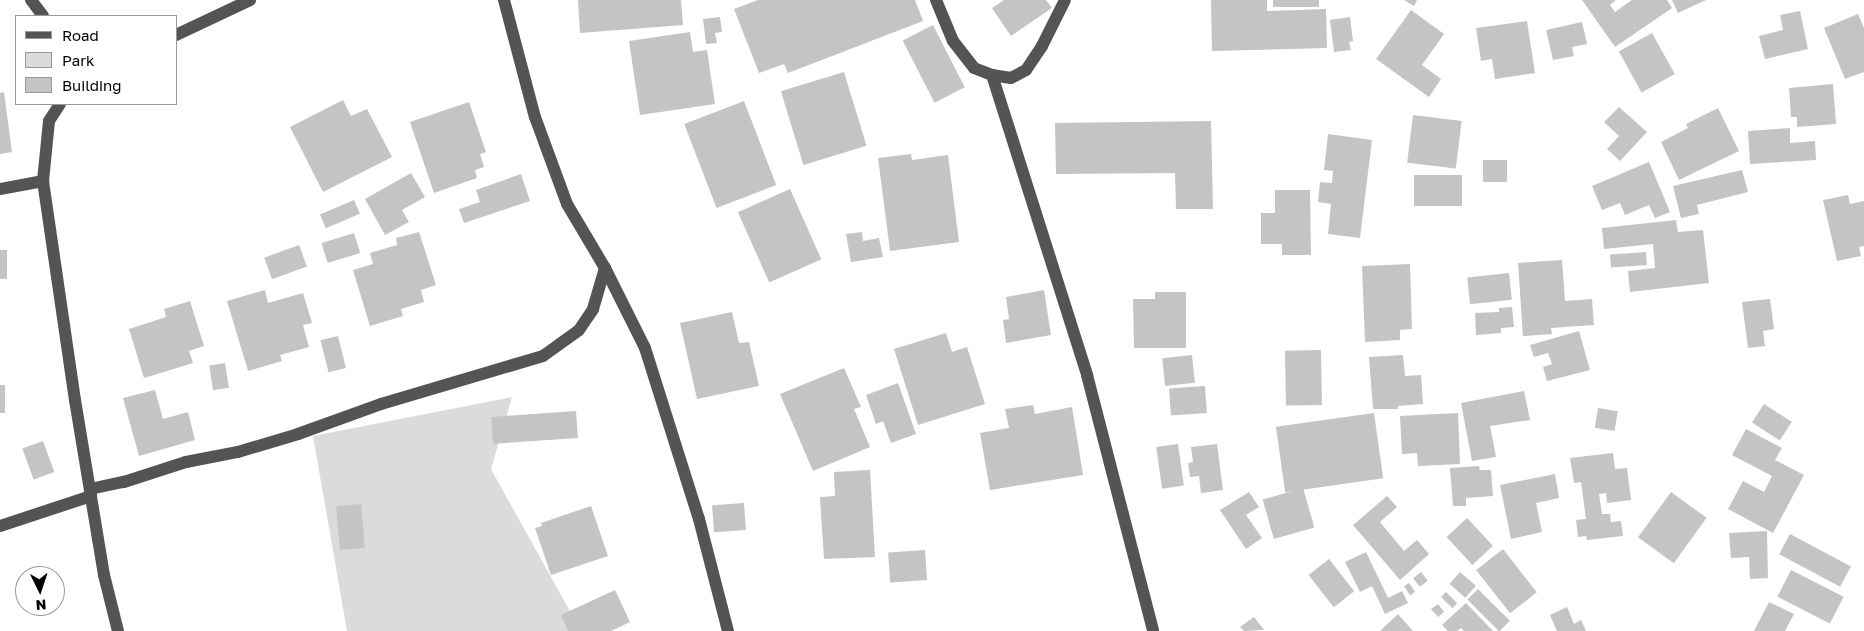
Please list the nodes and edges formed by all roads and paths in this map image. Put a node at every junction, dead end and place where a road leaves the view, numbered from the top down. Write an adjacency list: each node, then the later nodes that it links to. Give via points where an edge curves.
1 (32, 0): 6 (street)
2 (250, 0): 7 (street)
3 (504, 0): 12 (street, via 534,117 566,204)
4 (936, 0): 8 (street, via 954,41 974,68)
5 (1065, 0): 8 (street, via 1026,70 1010,78)
6 (42, 15)
7 (178, 34)
8 (992, 75): 17 (street, via 1087,375)
9 (59, 105): 10 (street, via 49,121)
10 (43, 181): 11 (street); 13 (street)
11 (0, 189)
12 (605, 268): 13 (street, via 593,309 579,330 543,356 381,404 298,434 238,452 186,462); 16 (street, via 645,348 699,519)
13 (91, 493): 14 (street); 15 (street, via 104,576)
14 (0, 526)
15 (118, 631)
16 (728, 631)
17 (1153, 631)

